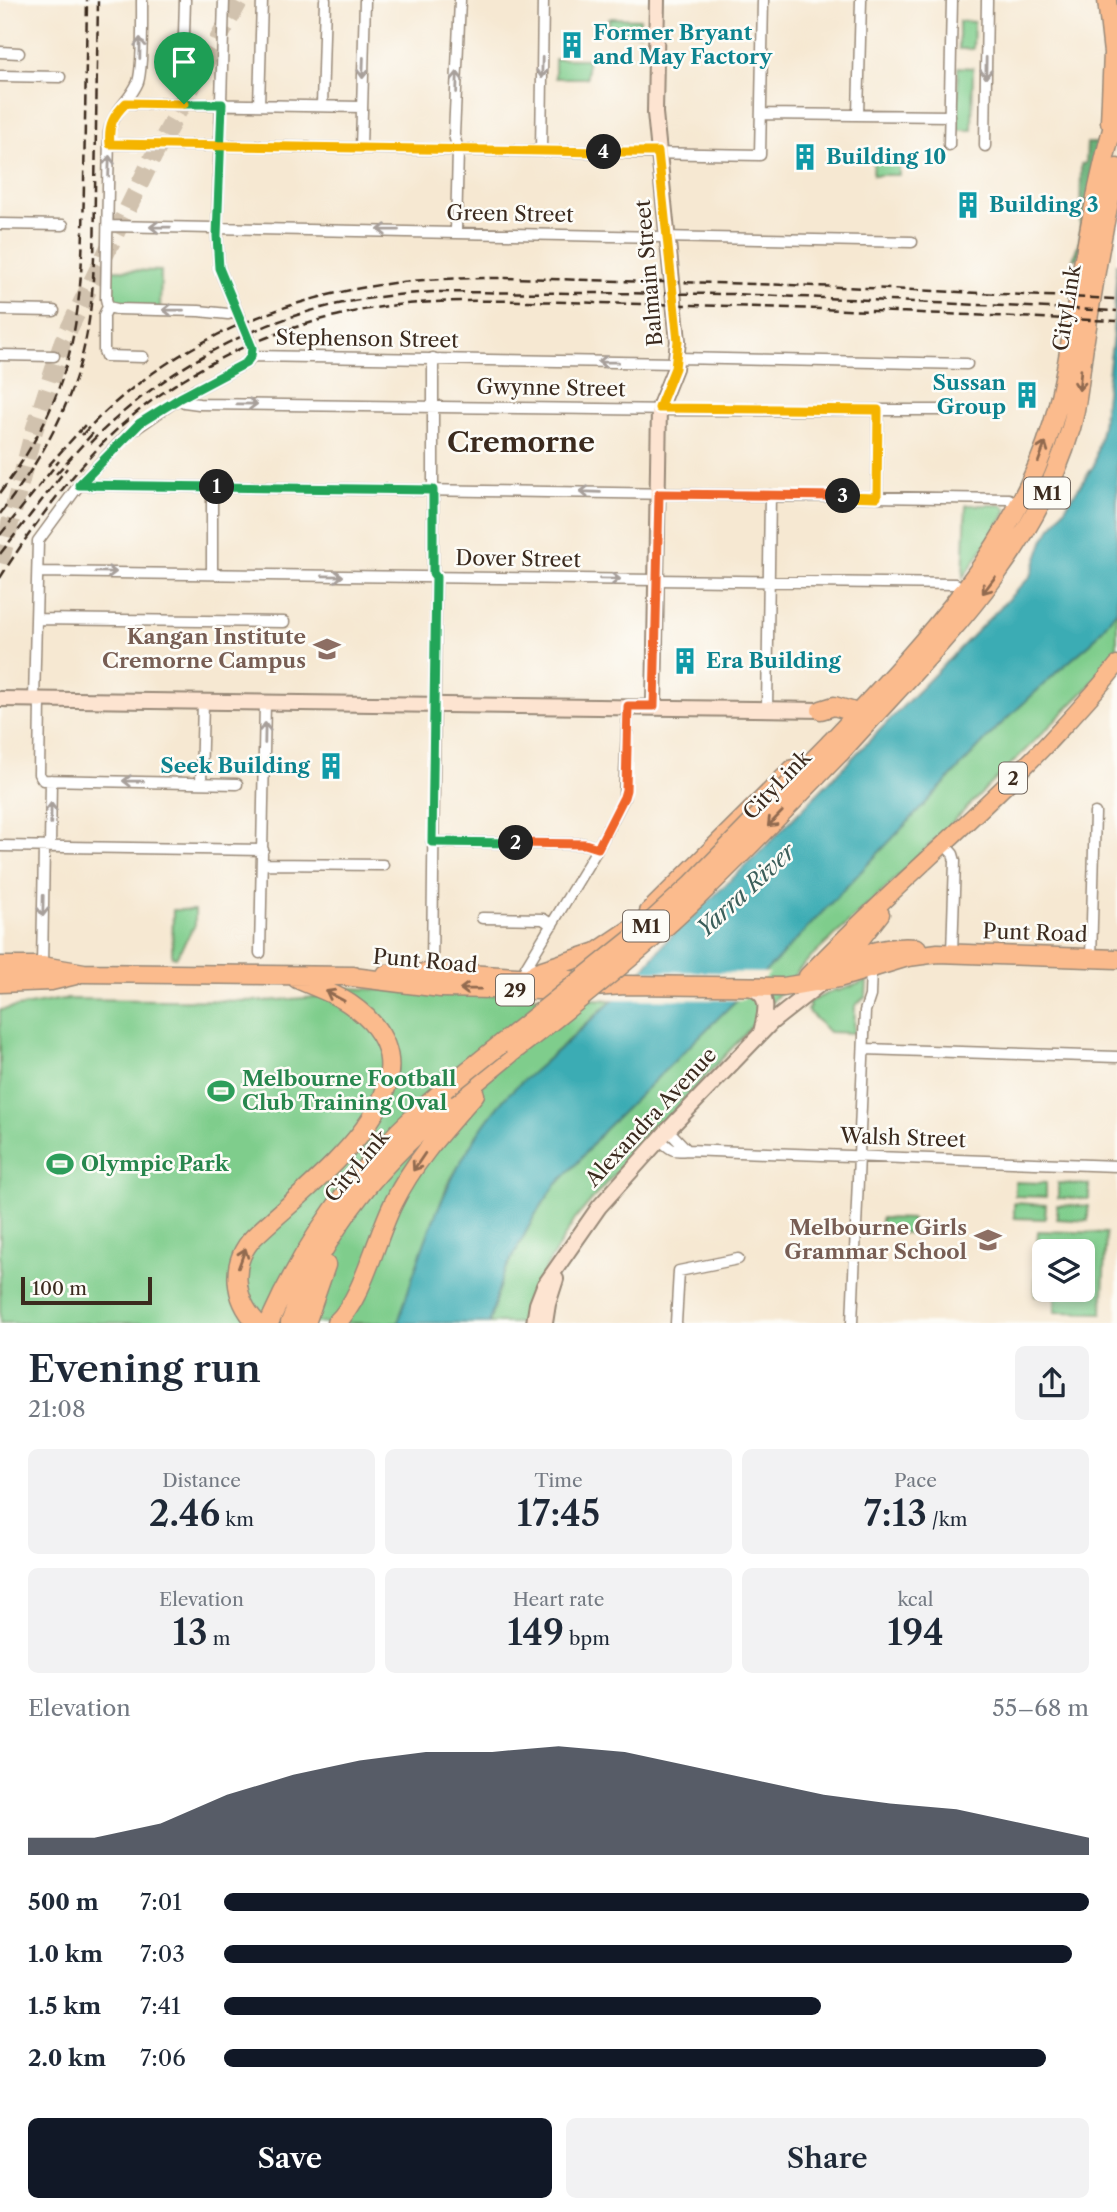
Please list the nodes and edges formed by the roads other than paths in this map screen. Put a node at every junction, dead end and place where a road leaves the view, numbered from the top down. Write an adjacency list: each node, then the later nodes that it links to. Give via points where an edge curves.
1 (142, 0): 19 (street, one-way to 1, via 140,73)
2 (185, 0): 20 (street)
3 (224, 0): 21 (street)
4 (262, 0): 22 (street)
5 (325, 0): 23 (street)
6 (365, 0): 24 (street, one-way to 24)
7 (460, 0): 35 (street, one-way to 7, via 454,135)
8 (543, 0): 36 (street, one-way to 36)
9 (657, 0): 37 (street, Balmain Street)
10 (763, 0): 26 (street)
11 (861, 0): 27 (street)
12 (951, 0): 28 (street)
13 (987, 0): 33 (street, one-way to 33)
14 (1107, 0): 29 (highway, via 1113,53)
15 (0, 52): 16 (street)
16 (19, 52)
17 (0, 76): 18 (street)
18 (60, 77)
19 (126, 103): 20 (street); 30 (street, via 113,118)
20 (182, 104): 21 (street)
21 (222, 104): 22 (street); 32 (street)
22 (259, 105): 23 (street)
23 (322, 106): 24 (street)
24 (362, 107): 34 (street)
25 (1117, 110): 29 (highway, M1)
26 (761, 114): 27 (street); 37 (street, via 760,155)
27 (858, 115): 28 (street)
28 (950, 116): 31 (street)
29 (1108, 143): 75 (highway, M1, one-way to 29, via 1000,539 1024,497 1044,447 1065,373)
30 (110, 144): 32 (street); 41 (street, one-way to 30)
31 (949, 145)
32 (220, 146): 34 (street); 42 (street)
33 (985, 146)
34 (361, 148): 35 (street)
35 (458, 150): 36 (street); 43 (street)
36 (541, 151): 37 (street)
37 (658, 152): 44 (street, Balmain Street)
38 (1117, 168): 89 (highway, CityLink / M1, one-way to 89, via 1098,256 1072,425 1049,489 1028,530 989,585)
39 (0, 224): 40 (street)
40 (63, 225)
41 (108, 226): 42 (street, Green Street, one-way to 41); 46 (street)
42 (219, 228): 43 (street, Green Street, one-way to 42); 49 (street, via 219,268)
43 (456, 232): 44 (street, Green Street)
44 (667, 237): 45 (street, Green Street); 55 (street, Balmain Street)
45 (912, 242)
46 (108, 307): 49 (street, one-way to 46); 53 (street, via 104,315 106,356)
47 (0, 310): 48 (street)
48 (54, 310)
49 (237, 311): 52 (street)
50 (0, 355): 51 (street)
51 (54, 356)
52 (251, 356): 54 (street, Stephenson Street); 57 (street, Stephenson Street)
53 (143, 357)
54 (433, 358): 55 (street, Stephenson Street, one-way to 54); 58 (street)
55 (677, 360): 56 (street, Stephenson Street); 59 (street, Balmain Street)
56 (967, 364)
57 (180, 398): 58 (street, Gwynne Street, one-way to 58, via 199,404); 62 (street, Stephenson Street, via 128,434)
58 (433, 406): 59 (street, Gwynne Street); 64 (street)
59 (659, 408): 60 (street, Gwynne Street); 65 (street, Balmain Street)
60 (878, 410): 61 (street, Gwynne Street); 67 (street)
61 (964, 410)
62 (79, 485): 63 (street); 69 (street, Stephenson Street, via 38,541)
63 (212, 487): 64 (street); 70 (street)
64 (433, 490): 65 (street, one-way to 64); 71 (street)
65 (659, 494): 66 (street); 72 (street, Balmain Street)
66 (770, 495): 67 (street); 73 (street)
67 (877, 497): 68 (street)
68 (1009, 499)
69 (38, 572): 70 (street, Dover Street, one-way to 70); 76 (street, Stephenson Street)
70 (212, 574): 71 (street, Dover Street, one-way to 71)
71 (436, 577): 72 (street, Dover Street, one-way to 72); 83 (street)
72 (657, 580): 73 (street, Dover Street); 85 (street, Balmain Street)
73 (769, 582): 74 (street, Dover Street); 86 (street)
74 (956, 584)
75 (944, 615): 88 (highway); 89 (highway, M1)
76 (36, 618): 77 (street); 80 (street, Stephenson Street)
77 (284, 622)
78 (1117, 665): 95 (main road, Alexandra Avenue / 2, via 1109,682)
79 (0, 699): 80 (street)
80 (37, 700): 81 (street); 90 (street, Stephenson Street, via 39,777)
81 (203, 701): 82 (street); 91 (street)
82 (265, 702): 83 (street); 99 (street, one-way to 82)
83 (435, 705): 84 (street); 94 (street)
84 (628, 706): 85 (street); 98 (street, via 626,790)
85 (654, 706): 86 (street)
86 (767, 710): 87 (street)
87 (821, 710): 88 (highway, via 834,706)
88 (851, 711): 116 (highway, via 619,939 587,956)
89 (835, 748): 126 (highway, M1, bridge, via 690,886); 126 (highway, CityLink / M1, one-way to 126, bridge, via 764,831 670,923)
90 (51, 780): 91 (street, one-way to 90); 97 (street, one-way to 90)
91 (201, 783): 92 (street)
92 (237, 784)
93 (1095, 813): 107 (street)
94 (432, 842): 98 (street, via 585,844); 113 (street)
95 (944, 844): 102 (main road, Alexandra Avenue / 2); 106 (street, via 955,861)
96 (0, 846): 97 (street)
97 (47, 847): 99 (street); 111 (street, one-way to 111)
98 (598, 848): 104 (street)
99 (263, 850): 100 (street)
100 (262, 864): 101 (street); 105 (street)
101 (383, 865)
102 (915, 871): 109 (main road, Alexandra Avenue / 2); 121 (main road, Alexandra Avenue / 2)
103 (482, 918): 104 (street, via 544,919)
104 (552, 925): 116 (street)
105 (260, 953)
106 (952, 953): 107 (highway, Punt Road / 29); 109 (highway, Punt Road / 29, via 897,947); 112 (highway, Punt Road / 29, via 908,957)
107 (1091, 958): 108 (highway, Punt Road / 29)
108 (1117, 959)
109 (845, 960): 118 (highway, Alexandra Avenue / 2); 121 (highway, Punt Road / 29)
110 (0, 966): 111 (highway, Punt Road / 29)
111 (43, 966): 114 (highway, Punt Road / 29)
112 (871, 968): 118 (highway, Punt Road / 29); 124 (street)
113 (432, 972): 116 (highway, Punt Road / 29); 117 (highway, Punt Road / 29)
114 (84, 973): 115 (highway, Punt Road / 29); 119 (highway, Punt Road / 29, via 51,981)
115 (286, 975): 117 (highway, Punt Road / 29); 134 (highway, one-way to 115, via 243,1304 237,1276 245,1247 353,1144 380,1104 388,1080 385,1045 369,1020 340,999)
116 (523, 975): 120 (highway, Punt Road / 29)
117 (345, 976): 120 (highway, Punt Road / 29, one-way to 117, via 539,990 441,988)
118 (824, 981): 121 (highway, Punt Road / 29); 122 (street, Alexandra Avenue / 2)
119 (0, 983)
120 (618, 985): 121 (highway, Punt Road / 29)
121 (775, 986): 122 (street, Alexandra Avenue / 2); 123 (street)
122 (772, 1022): 123 (street, Alexandra Avenue / 2)
123 (761, 1033): 127 (street, Alexandra Avenue / 2)
124 (864, 1049): 125 (street); 128 (street)
125 (1117, 1057)
126 (453, 1099): 130 (highway, CityLink / M1); 133 (highway, one-way to 133, via 434,1140 395,1199 352,1305); 135 (highway, M1, via 394,1134 341,1196)
127 (664, 1135): 128 (street, Walsh Street, via 673,1151); 131 (street, Alexandra Avenue / 2)
128 (859, 1155): 129 (street, Walsh Street); 141 (street)
129 (1117, 1166)
130 (379, 1171): 136 (highway, CityLink / M1, via 321,1252); 137 (highway, via 335,1248)
131 (569, 1248): 138 (street, Alexandra Avenue / 2, via 544,1286); 139 (street, Alexandra Avenue / 2, via 552,1288)
132 (738, 1259): 140 (street, via 679,1271)
133 (337, 1322)
134 (257, 1323)
135 (269, 1323)
136 (290, 1323)
137 (306, 1323)
138 (534, 1323)
139 (545, 1323)
140 (676, 1323)
141 (852, 1323)

